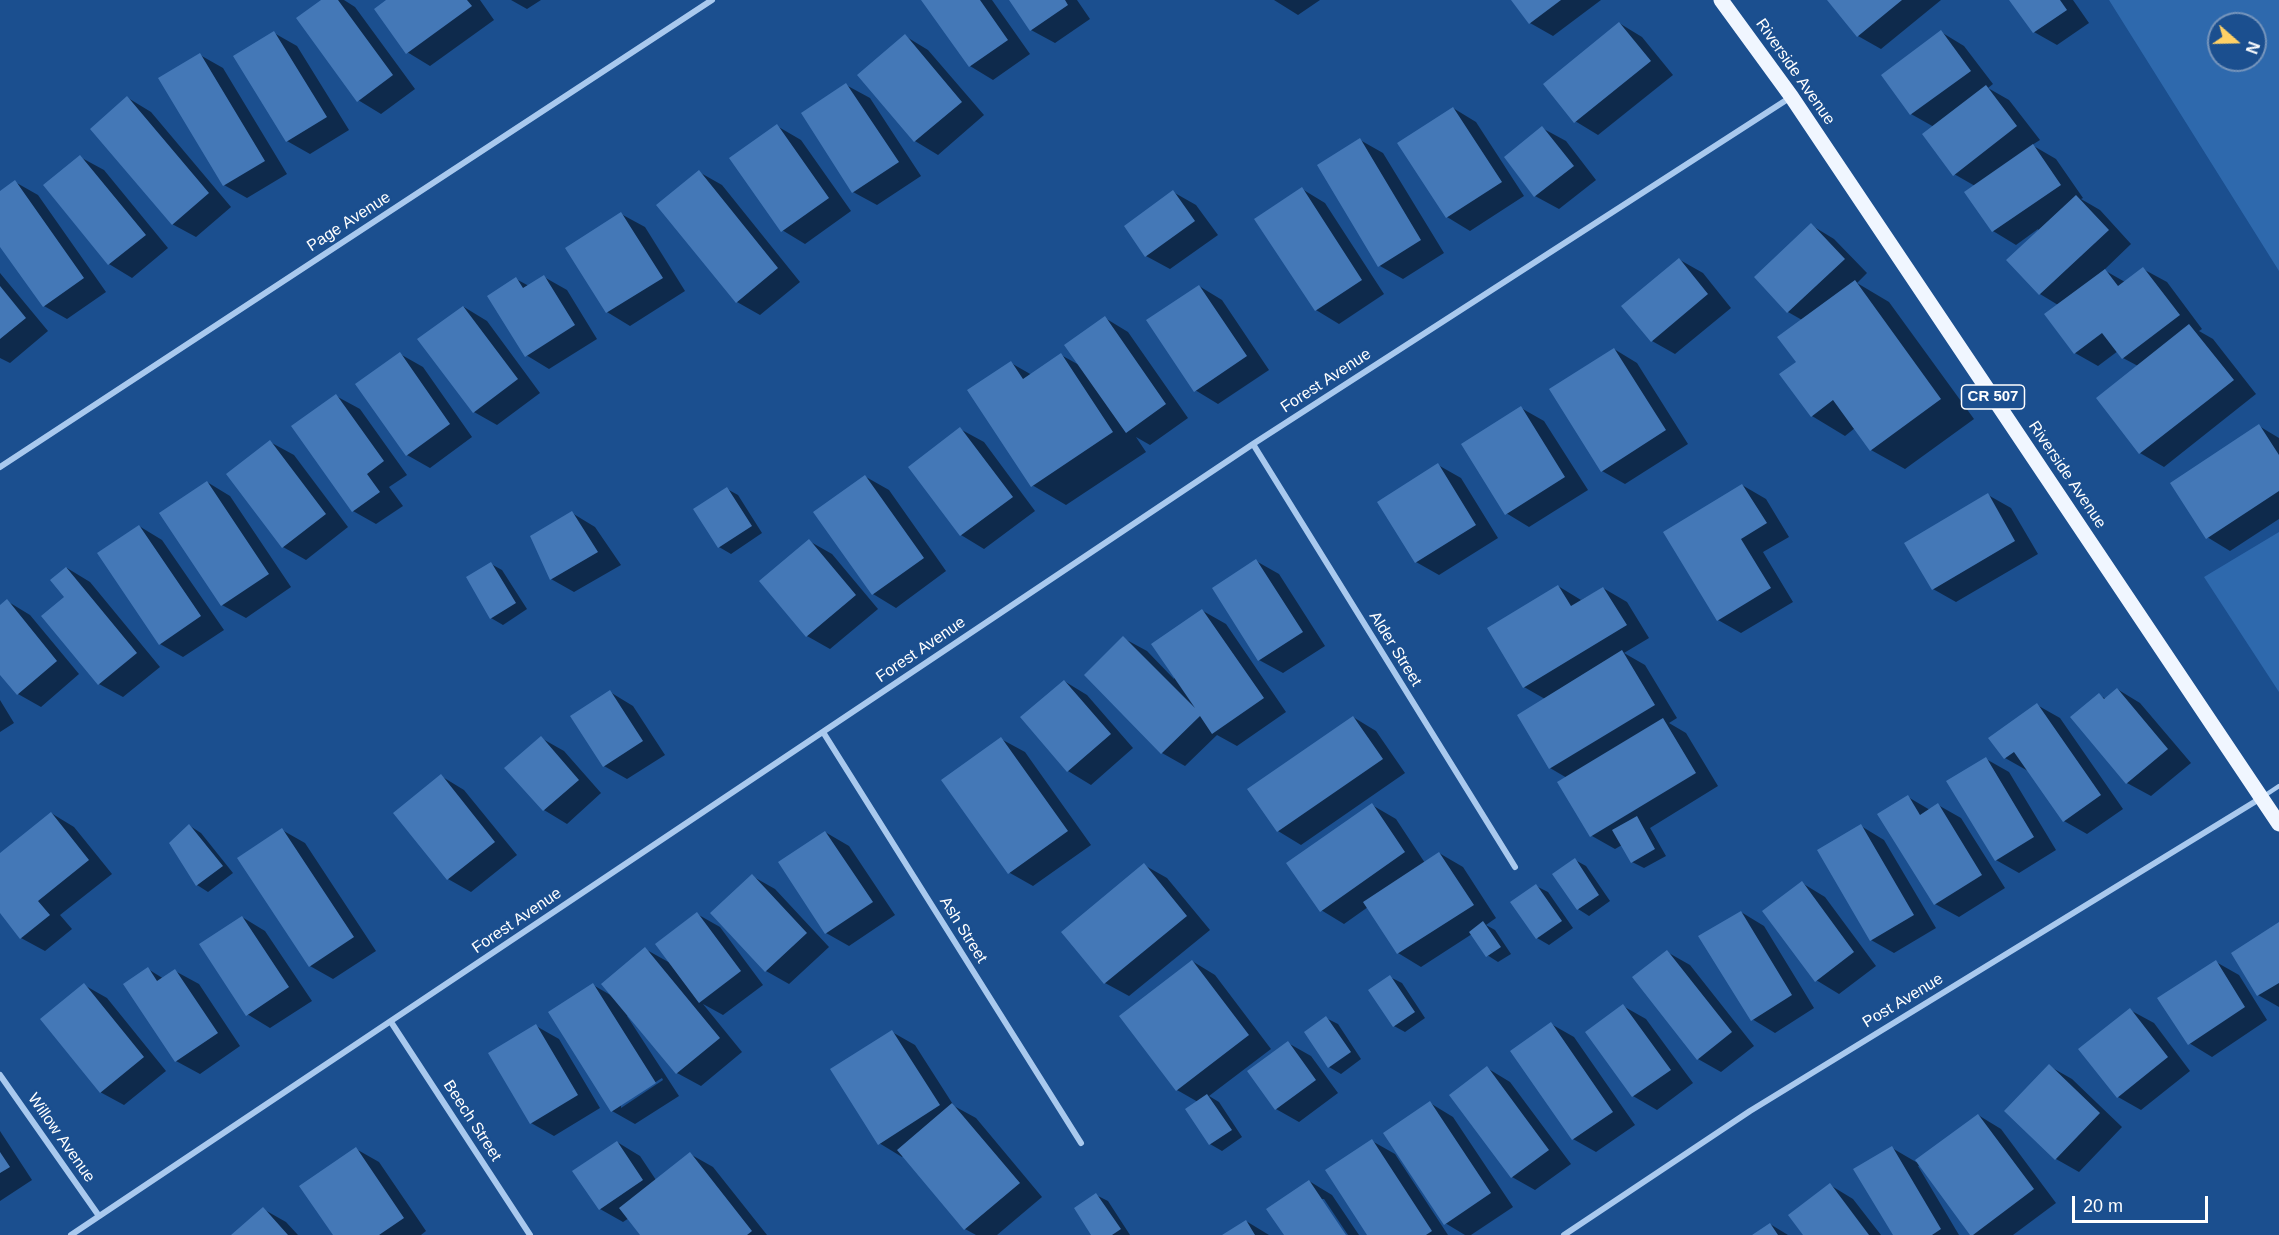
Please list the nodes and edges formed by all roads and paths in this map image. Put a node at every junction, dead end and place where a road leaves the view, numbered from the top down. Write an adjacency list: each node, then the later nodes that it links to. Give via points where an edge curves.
1 (712, 0): 5 (street, Page Avenue)
2 (1721, 0): 3 (main road, Riverside Avenue / CR 507)
3 (1791, 96): 4 (street, Forest Avenue); 8 (main road, Riverside Avenue / CR 507)
4 (1253, 444): 6 (street, Forest Avenue); 10 (street, Alder Street)
5 (0, 467)
6 (823, 732): 11 (street, Forest Avenue); 13 (street, Ash Street)
7 (2279, 786): 8 (lane)
8 (2262, 797): 9 (main road, Riverside Avenue / CR 507); 17 (street, Post Avenue, via 1750,1111)
9 (2279, 824)
10 (1515, 867)
11 (391, 1022): 14 (street, Forest Avenue); 16 (street, Beech Street)
12 (0, 1075): 14 (street, Willow Avenue)
13 (1081, 1143)
14 (99, 1216): 15 (street, Forest Avenue)
15 (71, 1235)
16 (530, 1235)
17 (1564, 1235)

